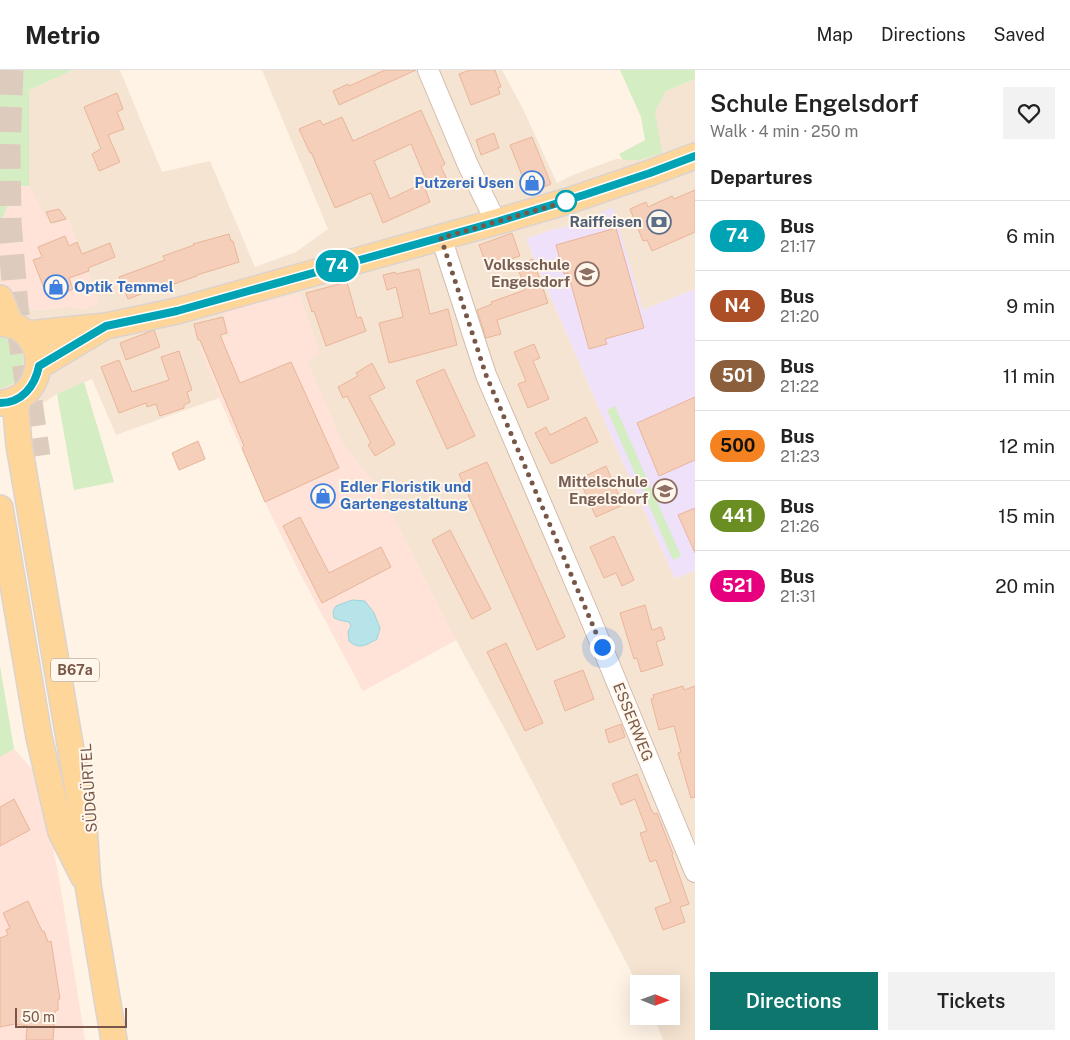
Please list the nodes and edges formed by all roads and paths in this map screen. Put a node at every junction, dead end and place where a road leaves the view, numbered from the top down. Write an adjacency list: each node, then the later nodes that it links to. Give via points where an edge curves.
1 (428, 70): 3 (street)
2 (695, 156): 3 (main road)
3 (496, 222): 4 (main road)
4 (441, 238): 6 (main road, via 177,311); 13 (street, ESSERWEG, via 486,375)
5 (0, 298): 7 (main road)
6 (106, 326): 7 (main road); 8 (main road)
7 (13, 327): 8 (main road, via 32,341)
8 (39, 366): 9 (main road, via 37,376 26,392)
9 (9, 401): 14 (main road, via 16,411 19,445 84,826)
10 (0, 425): 14 (main road, via 70,830)
11 (38, 456): 14 (main road, SÜDGÜRTEL / B67a, via 84,724 94,824)
12 (0, 508): 14 (main road, SÜDGÜRTEL / B67a, via 39,737 61,832)
13 (695, 872)
14 (88, 885): 15 (main road, B67a)
15 (114, 1040)

